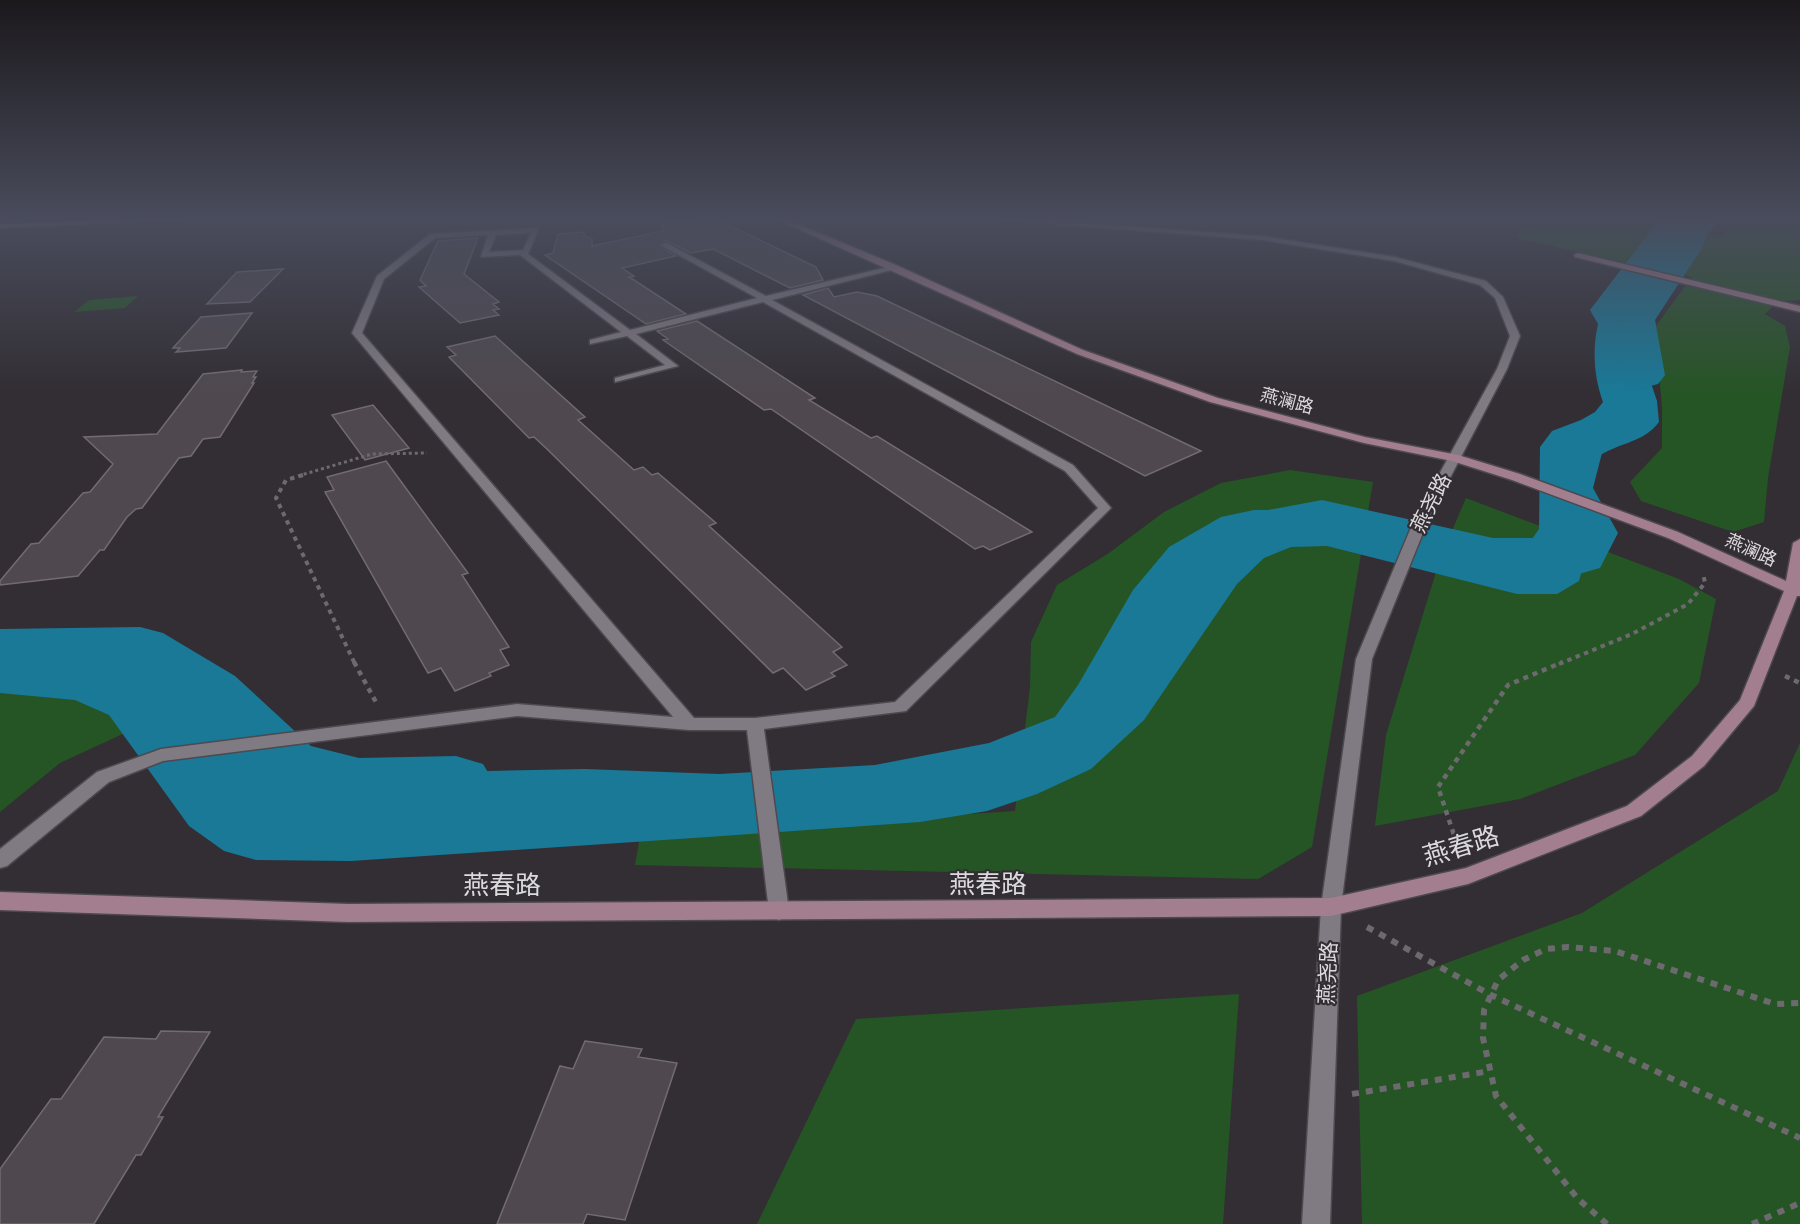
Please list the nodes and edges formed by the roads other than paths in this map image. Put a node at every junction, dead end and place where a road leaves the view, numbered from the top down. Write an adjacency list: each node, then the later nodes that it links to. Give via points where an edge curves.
1 (381, 277): 16 (street, via 357,333)
2 (555, 277): 10 (street)
3 (725, 277): 8 (street)
4 (852, 277): 8 (street)
5 (915, 277): 13 (street, 燕澜路, via 1080,352 1214,400 1364,440)
6 (1462, 277): 13 (street, 燕尧路, via 1484,283 1499,297 1515,336 1502,369)
7 (1669, 277): 9 (street)
8 (764, 299): 10 (street); 17 (street, via 1069,468 1106,508 900,707)
9 (1800, 309)
10 (631, 332): 11 (street); 12 (street, via 673,366)
11 (593, 342)
12 (619, 380)
13 (1454, 458): 15 (street, 燕澜路, via 1673,535); 20 (street, 燕尧路, via 1422,518 1364,659)
14 (1800, 543): 15 (street, 燕春路)
15 (1796, 590): 20 (street, 燕春路, via 1748,702 1698,761 1634,811 1468,876)
16 (689, 724): 17 (street); 18 (street, via 517,710 161,755 103,777)
17 (755, 724): 21 (street)
18 (0, 860)
19 (0, 901): 21 (street, 燕春路, via 348,913)
20 (1331, 907): 21 (street, 燕春路); 22 (street, 燕尧路)
21 (779, 912)
22 (1316, 1224)

